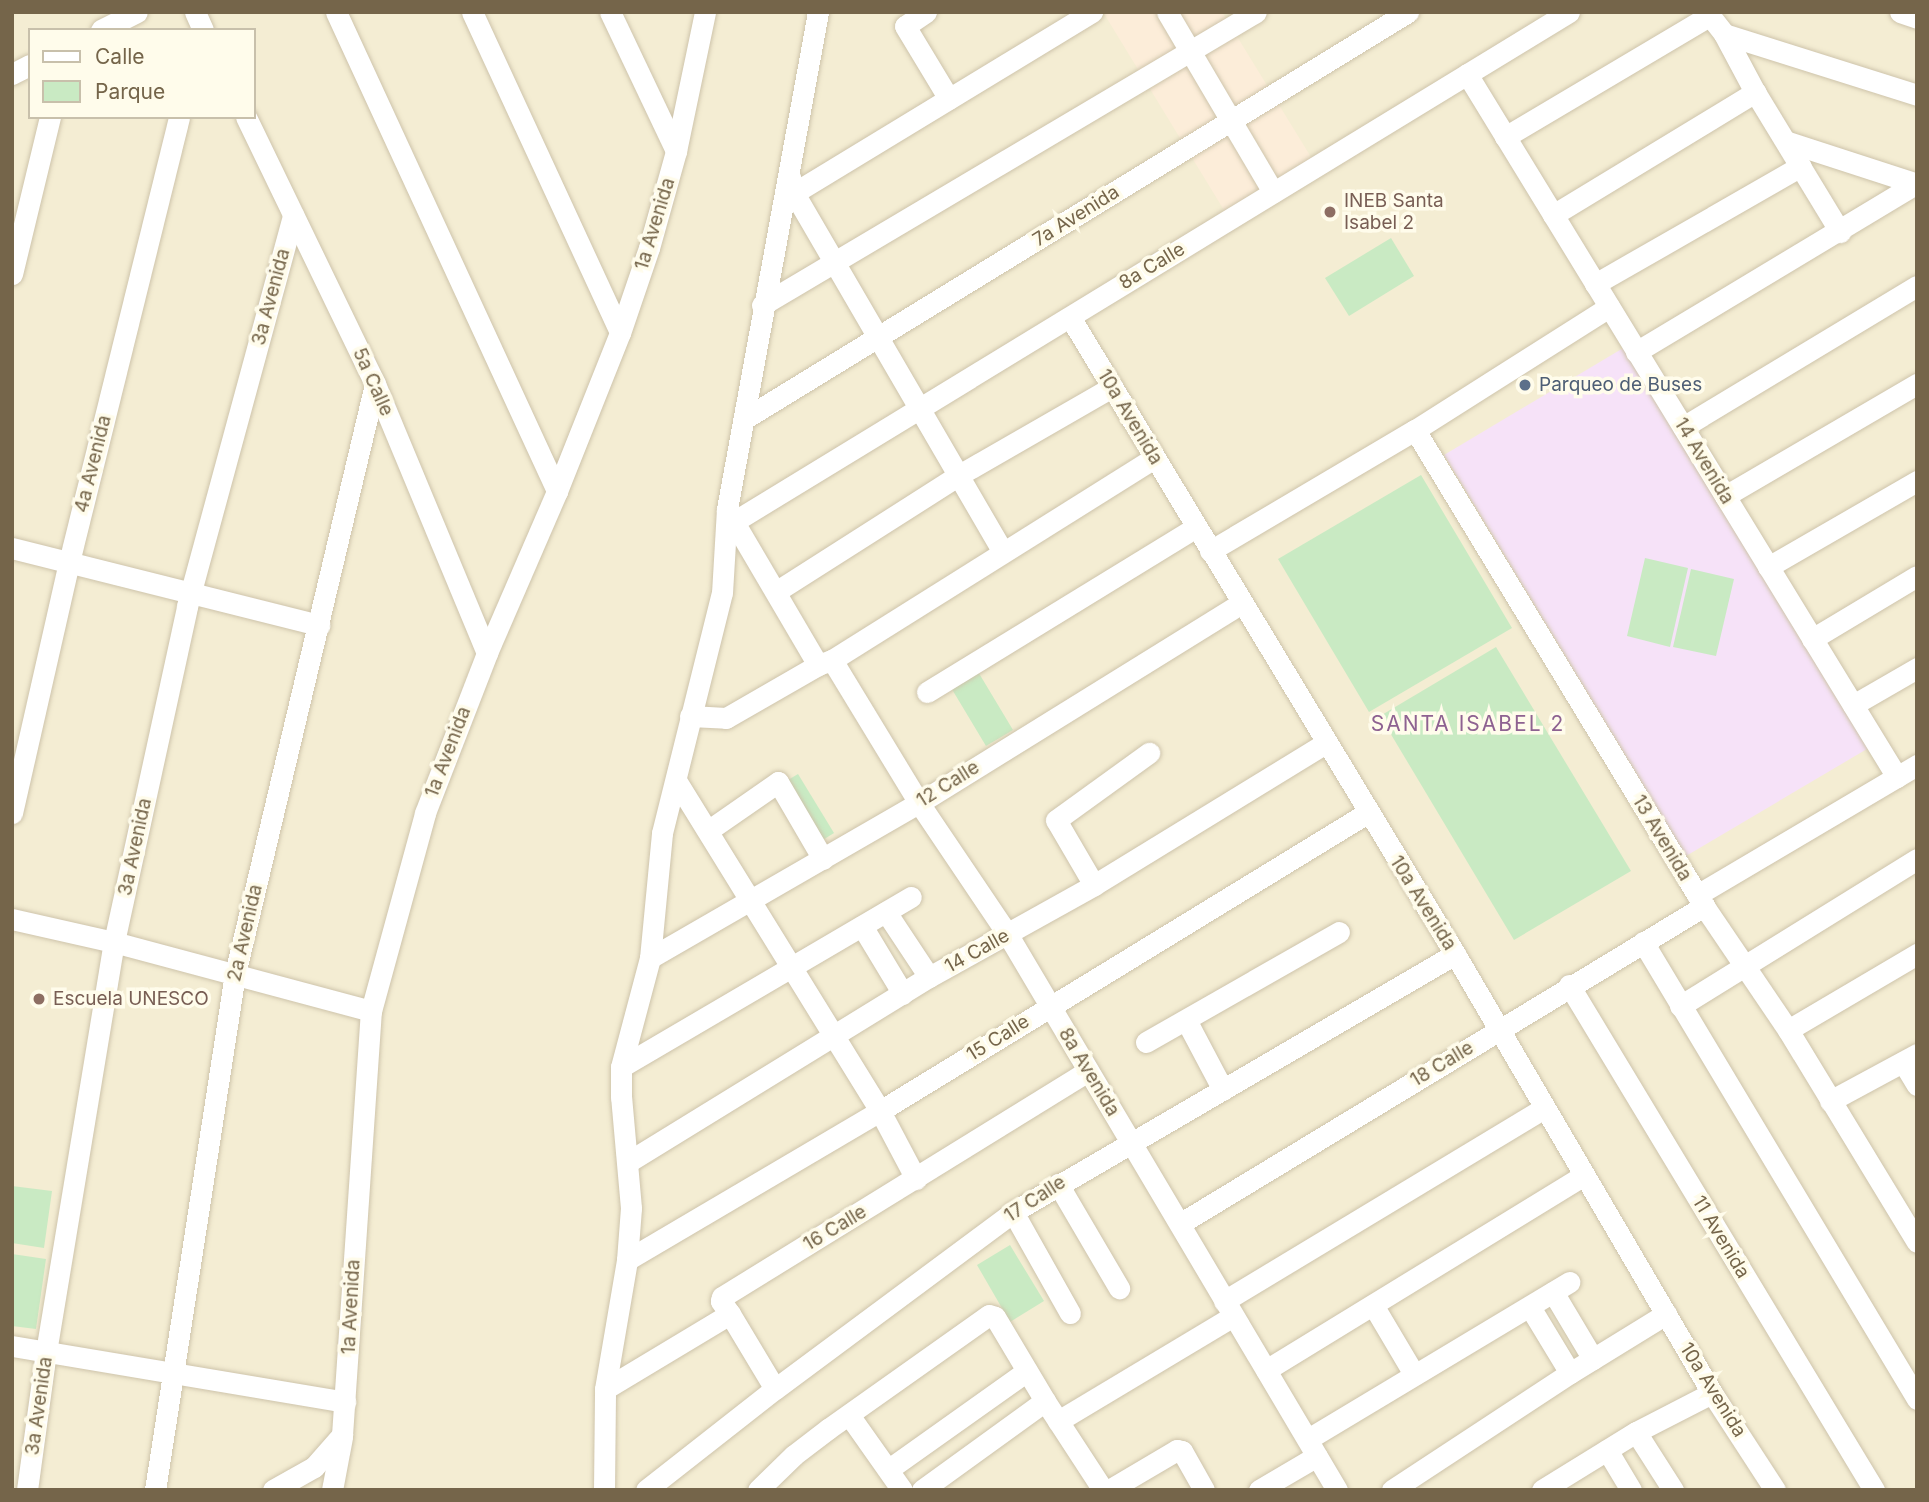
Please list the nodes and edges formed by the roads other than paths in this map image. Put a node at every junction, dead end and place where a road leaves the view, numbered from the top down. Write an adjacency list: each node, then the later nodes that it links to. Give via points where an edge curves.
1 (137, 12): 17 (street)
2 (336, 12): 61 (street)
3 (472, 12): 48 (street)
4 (610, 12): 32 (street)
5 (705, 12): 32 (street, 1a Avenida)
6 (818, 12): 34 (street)
7 (926, 12): 25 (street, via 905,26)
8 (1092, 12): 16 (street)
9 (1167, 12): 19 (street)
10 (1255, 12): 19 (street)
11 (1408, 12): 29 (street, 7a Avenida)
12 (1569, 12): 22 (street, 8a Calle)
13 (1900, 12): 15 (street)
14 (1708, 14): 18 (street); 30 (street)
15 (1917, 18)
16 (1066, 19): 25 (street)
17 (105, 28)
18 (1724, 34): 23 (street); 24 (street)
19 (1189, 52): 29 (street); 41 (street)
20 (28, 66): 21 (street)
21 (12, 74)
22 (1467, 74): 30 (street, 14 Avenida); 36 (street, 8a Calle)
23 (1755, 92): 31 (street); 39 (street)
24 (1917, 95)
25 (949, 99): 37 (street)
26 (50, 119): 42 (street)
27 (179, 119): 68 (street, 4a Avenida)
28 (247, 119): 38 (street, 5a Calle)
29 (1230, 121): 36 (street); 49 (street, 7a Avenida)
30 (1505, 136): 39 (street, 14 Avenida)
31 (1788, 142): 33 (street); 35 (street)
32 (676, 151): 48 (street, 1a Avenida)
33 (1801, 166): 40 (street); 43 (street)
34 (789, 171): 37 (street); 45 (street)
35 (1916, 184): 40 (street)
36 (1273, 192): 47 (street, 8a Calle)
37 (794, 193): 41 (street)
38 (293, 215): 51 (street, 5a Calle); 72 (street, 3a Avenida)
39 (1553, 215): 43 (street, 14 Avenida)
40 (1840, 232): 50 (street)
41 (834, 264): 45 (street); 49 (street)
42 (12, 274)
43 (1595, 284): 46 (street, 14 Avenida)
44 (1917, 286): 56 (street)
45 (762, 305): 55 (street)
46 (1609, 307): 50 (street, 14 Avenida); 57 (street)
47 (1070, 317): 53 (street, 10a Avenida); 54 (street, 8a Calle)
48 (620, 333): 61 (street, 1a Avenida)
49 (877, 338): 54 (street); 55 (street, 7a Avenida)
50 (1636, 352): 56 (street, 14 Avenida)
51 (374, 384): 74 (street, 2a Avenida); 76 (street, 5a Calle)
52 (1917, 384): 62 (street)
53 (1112, 387): 58 (street, 10a Avenida); 59 (street)
54 (919, 408): 59 (street); 63 (street, 8a Calle)
55 (744, 419): 63 (street)
56 (1683, 427): 62 (street, 14 Avenida)
57 (1415, 430): 66 (street); 95 (street, 13 Avenida)
58 (1154, 458): 64 (street, 10a Avenida); 67 (street)
59 (959, 475): 67 (street); 71 (street)
60 (1917, 481): 69 (street)
61 (557, 491): 76 (street, 1a Avenida)
62 (1725, 496): 69 (street, 14 Avenida)
63 (731, 515): 71 (street, 8a Avenida); 81 (street, via 722,593)
64 (1196, 527): 66 (street, 10a Avenida); 79 (street)
65 (12, 548): 68 (street)
66 (1210, 551): 73 (street, 10a Avenida)
67 (1003, 552): 77 (street)
68 (68, 562): 72 (street); 88 (street, 4a Avenida)
69 (1768, 567): 75 (street, 14 Avenida)
70 (1917, 576): 75 (street)
71 (777, 591): 77 (street, 8a Avenida)
72 (191, 593): 74 (street); 102 (street, 3a Avenida)
73 (1242, 603): 82 (street, 10a Avenida); 87 (street, 12 Calle)
74 (318, 625): 109 (street, 2a Avenida)
75 (1812, 639): 80 (street, 14 Avenida)
76 (487, 653): 115 (street, 1a Avenida, via 425,813)
77 (825, 663): 81 (street, via 726,718); 87 (street, 8a Avenida)
78 (1917, 668): 80 (street)
79 (927, 692)
80 (1853, 705): 85 (street, 14 Avenida)
81 (690, 716): 86 (street)
82 (1326, 743): 89 (street, 10a Avenida); 93 (street, 14 Calle)
83 (1149, 753): 93 (street, via 1056,820)
84 (1917, 765): 85 (street, 18 Calle)
85 (1897, 777): 95 (street, 18 Calle)
86 (677, 782): 90 (street); 106 (street, via 662,833)
87 (919, 803): 91 (street, 12 Calle); 101 (street, 8a Avenida)
88 (12, 813)
89 (1367, 813): 104 (street, 10a Avenida); 113 (street, 15 Calle)
90 (709, 830): 91 (street, via 778,782); 96 (street)
91 (823, 859): 96 (street, 12 Calle)
92 (1917, 859): 107 (street)
93 (1094, 885): 101 (street, 14 Calle)
94 (911, 897): 97 (street)
95 (1700, 900): 103 (street, 18 Calle); 107 (street, 13 Avenida)
96 (752, 901): 106 (street, 12 Calle); 108 (street)
97 (886, 912): 99 (street); 110 (street)
98 (12, 919): 102 (street)
99 (862, 926): 108 (street); 112 (street)
100 (1339, 932): 116 (street)
101 (1008, 935): 110 (street, 14 Calle); 113 (street, 8a Avenida)
102 (114, 942): 109 (street); 146 (street, 3a Avenida)
103 (1643, 942): 111 (street, 18 Calle); 114 (street)
104 (1455, 954): 117 (street, 10a Avenida); 125 (street, 17 Calle)
105 (1917, 954): 118 (street)
106 (650, 958): 122 (street)
107 (1746, 967): 114 (street); 118 (street, 13 Avenida)
108 (793, 968): 119 (street); 122 (street)
109 (235, 974): 115 (street); 150 (street, 2a Avenida)
110 (929, 978): 112 (street, 14 Calle)
111 (1569, 985): 117 (street, 18 Calle); 167 (street, 11 Avenida)
112 (903, 994): 119 (street, 14 Calle)
113 (1049, 1006): 123 (street, 8a Avenida); 128 (street, 15 Calle)
114 (1680, 1006): 156 (street)
115 (371, 1011): 158 (street, 1a Avenida)
116 (1186, 1020): 120 (street); 125 (street)
117 (1498, 1030): 127 (street, 10a Avenida); 135 (street, 18 Calle)
118 (1788, 1030): 126 (street, 13 Avenida)
119 (833, 1036): 128 (street); 130 (street, 14 Calle)
120 (1146, 1042)
121 (1910, 1058): 124 (street); 126 (street)
122 (621, 1068): 130 (street)
123 (1088, 1071): 129 (street, 8a Avenida); 132 (street, 16 Calle)
124 (1917, 1086)
125 (1223, 1090): 129 (street, 17 Calle)
126 (1830, 1101): 136 (street, 13 Avenida)
127 (1544, 1108): 131 (street, 10a Avenida); 141 (street)
128 (880, 1111): 132 (street); 137 (street, 15 Calle)
129 (1130, 1141): 133 (street, 17 Calle); 135 (street, 8a Avenida)
130 (628, 1162): 137 (street)
131 (1583, 1176): 139 (street); 144 (street, 10a Avenida)
132 (916, 1179): 143 (street, 16 Calle, via 722,1297)
133 (1058, 1184): 134 (street, 17 Calle); 138 (street)
134 (1013, 1212): 142 (street); 153 (street, 17 Calle)
135 (1181, 1223): 141 (street, 8a Avenida)
136 (1917, 1242)
137 (627, 1260): 154 (street)
138 (1119, 1287)
139 (1373, 1305): 148 (street); 152 (street)
140 (1530, 1307): 147 (street, via 1561,1287); 151 (street); 152 (street)
141 (1228, 1309): 148 (street, 8a Avenida); 160 (street)
142 (1070, 1313)
143 (730, 1314): 153 (street); 154 (street)
144 (1667, 1314): 147 (street); 155 (street, 10a Avenida)
145 (12, 1346): 146 (street)
146 (46, 1352): 150 (street); 168 (street, 3a Avenida)
147 (1593, 1359): 151 (street)
148 (1266, 1370): 163 (street, 8a Avenida)
149 (1027, 1371): 157 (street); 159 (street, via 989,1315); 165 (street)
150 (172, 1373): 158 (street); 169 (street, 2a Avenida)
151 (1570, 1373): 166 (street)
152 (1414, 1374): 163 (street)
153 (775, 1389): 173 (street, 17 Calle)
154 (605, 1390): 172 (street)
155 (1712, 1393): 161 (street); 185 (street, 10a Avenida)
156 (1917, 1399)
157 (1045, 1401): 160 (street); 176 (street)
158 (345, 1402): 162 (street, 1a Avenida)
159 (849, 1415): 165 (street); 174 (street, via 794,1455)
160 (1058, 1421): 177 (street)
161 (1636, 1432): 164 (street); 184 (street)
162 (342, 1434): 170 (street, via 314,1466); 171 (street, 1a Avenida)
163 (1312, 1448): 180 (street); 181 (street, 8a Avenida)
164 (1606, 1450): 182 (street); 183 (street)
165 (889, 1469): 175 (street)
166 (1395, 1487)
167 (1868, 1488)
168 (27, 1490)
169 (155, 1490)
170 (273, 1490)
171 (331, 1490)
172 (604, 1490)
173 (646, 1490)
174 (758, 1490)
175 (902, 1490)
176 (922, 1490)
177 (1103, 1490)
178 (1109, 1490): 179 (street, via 1177,1450 1182,1451)
179 (1204, 1490)
180 (1259, 1490)
181 (1337, 1490)
182 (1542, 1490)
183 (1631, 1490)
184 (1673, 1490)
185 (1775, 1490)

